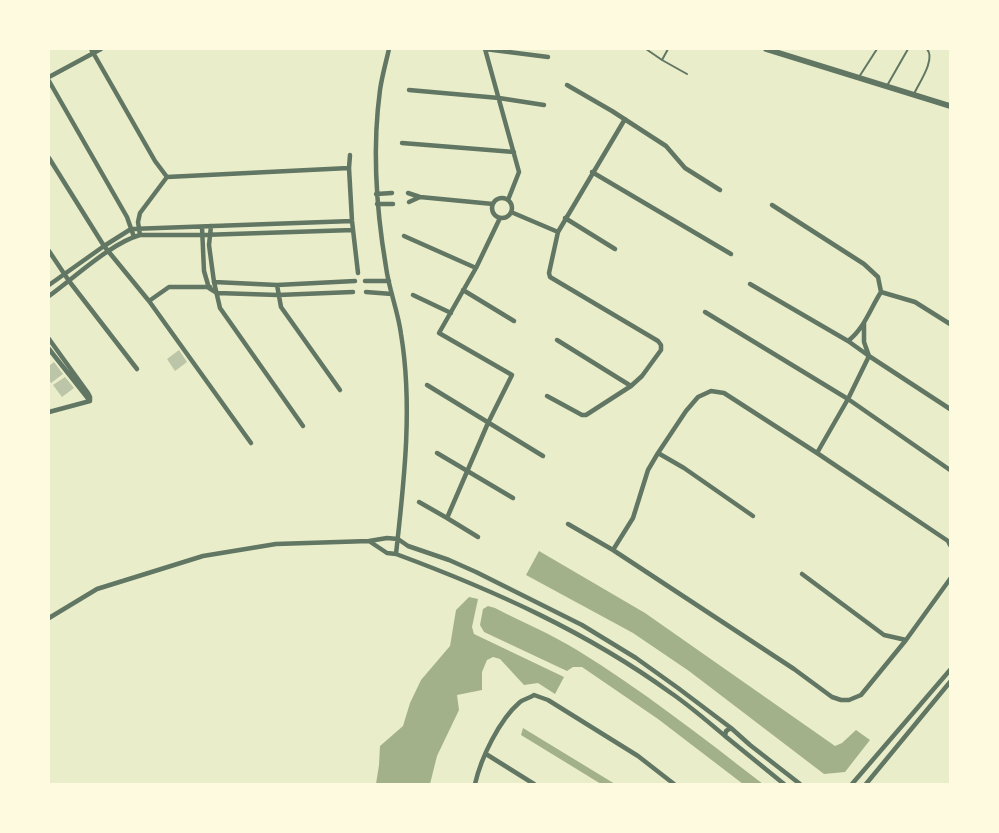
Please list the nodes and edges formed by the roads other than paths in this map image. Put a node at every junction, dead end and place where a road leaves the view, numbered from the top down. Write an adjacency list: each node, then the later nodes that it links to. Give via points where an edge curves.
1 (101, 49): 10 (street)
2 (389, 49): 35 (street, via 380,89)
3 (485, 49): 11 (street); 21 (street)
4 (646, 49): 12 (lane)
5 (668, 49): 12 (lane)
6 (766, 49): 15 (street)
7 (877, 49): 15 (lane)
8 (908, 49): 18 (lane)
9 (928, 49): 20 (lane, via 931,60)
10 (92, 51): 14 (street); 31 (street)
11 (548, 56)
12 (662, 60): 13 (lane)
13 (686, 74)
14 (49, 77)
15 (859, 77): 18 (street)
16 (49, 81): 50 (street)
17 (567, 85): 24 (street)
18 (887, 86): 20 (street)
19 (409, 90): 21 (street)
20 (914, 94): 23 (street)
21 (499, 98): 22 (street); 26 (street)
22 (544, 105)
23 (950, 106)
24 (625, 119): 30 (street); 32 (street, via 666,146 685,168)
25 (402, 142): 26 (street)
26 (514, 152): 37 (street, via 519,172)
27 (350, 155): 29 (street)
28 (49, 158): 58 (street)
29 (349, 168): 31 (street); 46 (street)
30 (592, 172): 45 (street); 62 (street)
31 (167, 177): 49 (street, via 140,213)
32 (720, 190)
33 (392, 193): 35 (street)
34 (408, 193): 36 (street)
35 (376, 194): 39 (street)
36 (420, 197): 38 (street); 41 (street)
37 (508, 200): 41 (street, via 501,198); 43 (street, via 512,205)
38 (409, 202)
39 (376, 204): 40 (street); 69 (street)
40 (393, 204)
41 (494, 204): 44 (street, via 493,211)
42 (772, 205): 78 (street, via 864,264 878,277)
43 (511, 212): 44 (street); 52 (street)
44 (500, 218): 63 (street)
45 (566, 218): 52 (street); 59 (street)
46 (352, 221): 47 (street); 51 (street)
47 (211, 226): 48 (street); 53 (street)
48 (202, 227): 49 (street); 55 (street)
49 (139, 228): 50 (street); 54 (street)
50 (131, 229): 57 (street); 58 (street)
51 (353, 230): 53 (street); 64 (street)
52 (558, 232): 97 (street, via 550,277 661,345 661,350 642,376)
53 (211, 234): 55 (street); 70 (street, via 209,245)
54 (140, 235): 55 (street); 57 (street)
55 (202, 235): 74 (street, via 204,271)
56 (404, 236): 63 (street)
57 (134, 237): 61 (street)
58 (104, 246): 61 (street); 65 (street)
59 (615, 249)
60 (49, 251): 65 (street)
61 (108, 252): 67 (street); 84 (street)
62 (731, 254)
63 (476, 268): 75 (street)
64 (358, 273)
65 (65, 274): 67 (street); 72 (street)
66 (355, 280): 73 (street)
67 (70, 281): 83 (street); 95 (street)
68 (365, 281): 69 (street)
69 (389, 281): 80 (street)
70 (214, 282): 73 (street); 74 (street); 79 (street)
71 (750, 284): 92 (street)
72 (49, 285)
73 (277, 285): 81 (street)
74 (209, 288): 79 (street); 84 (street, via 169,287)
75 (463, 290): 85 (street); 87 (street)
76 (353, 292): 81 (street)
77 (366, 292): 80 (street)
78 (881, 292): 88 (street); 89 (street, via 915,302)
79 (217, 293): 81 (street); 105 (street, via 220,308)
80 (392, 294): 119 (street, via 401,334 407,393)
81 (278, 295): 98 (street, via 281,307)
82 (413, 295): 85 (street)
83 (49, 296)
84 (150, 301): 106 (street)
85 (451, 312): 104 (street, via 439,333 512,376)
86 (705, 312): 100 (street)
87 (514, 321)
88 (864, 324): 92 (street); 94 (street, via 864,342)
89 (950, 324)
90 (49, 339): 101 (street, via 88,393)
91 (557, 340): 97 (street)
92 (848, 341): 94 (street)
93 (49, 349): 101 (street)
94 (869, 356): 100 (street); 102 (street)
95 (137, 369)
96 (426, 385): 104 (street)
97 (631, 386): 99 (street, via 586,415)
98 (340, 390)
99 (547, 396)
100 (848, 399): 109 (street); 111 (street)
101 (90, 401): 103 (street)
102 (950, 409)
103 (49, 412)
104 (488, 422): 110 (street); 112 (street)
105 (303, 426)
106 (252, 443)
107 (658, 452): 109 (street, via 686,411 698,397 711,390 724,393); 115 (street); 122 (street, via 648,470 632,518)
108 (437, 453): 112 (street)
109 (817, 453): 121 (street)
110 (543, 456)
111 (950, 470)
112 (468, 472): 113 (street); 116 (street)
113 (513, 498)
114 (419, 502): 116 (street)
115 (753, 516)
116 (447, 518): 118 (street)
117 (568, 524): 122 (street)
118 (478, 537)
119 (398, 539): 120 (street); 123 (street); 124 (street, via 408,546)
120 (369, 541): 123 (street, via 387,553); 128 (street, via 276,544 203,556 97,589)
121 (950, 545)
122 (613, 550): 129 (street, via 841,700 861,695)
123 (396, 554): 127 (street)
124 (476, 572): 127 (street, via 472,573); 132 (street, via 582,625 636,658)
125 (802, 574): 129 (street, via 884,635)
126 (950, 579): 129 (street)
127 (470, 582): 133 (street, via 538,613 631,665)
128 (49, 618)
129 (906, 640)
130 (950, 670): 140 (street)
131 (950, 682): 141 (street)
132 (732, 728): 133 (street, via 726,731); 139 (street)
133 (725, 736): 138 (street)
134 (486, 754): 135 (street); 136 (street); 137 (street, via 504,720 520,702 534,695 548,700 638,756)
135 (475, 784)
136 (534, 784)
137 (674, 784)
138 (784, 784)
139 (800, 784)
140 (852, 784)
141 (866, 784)

